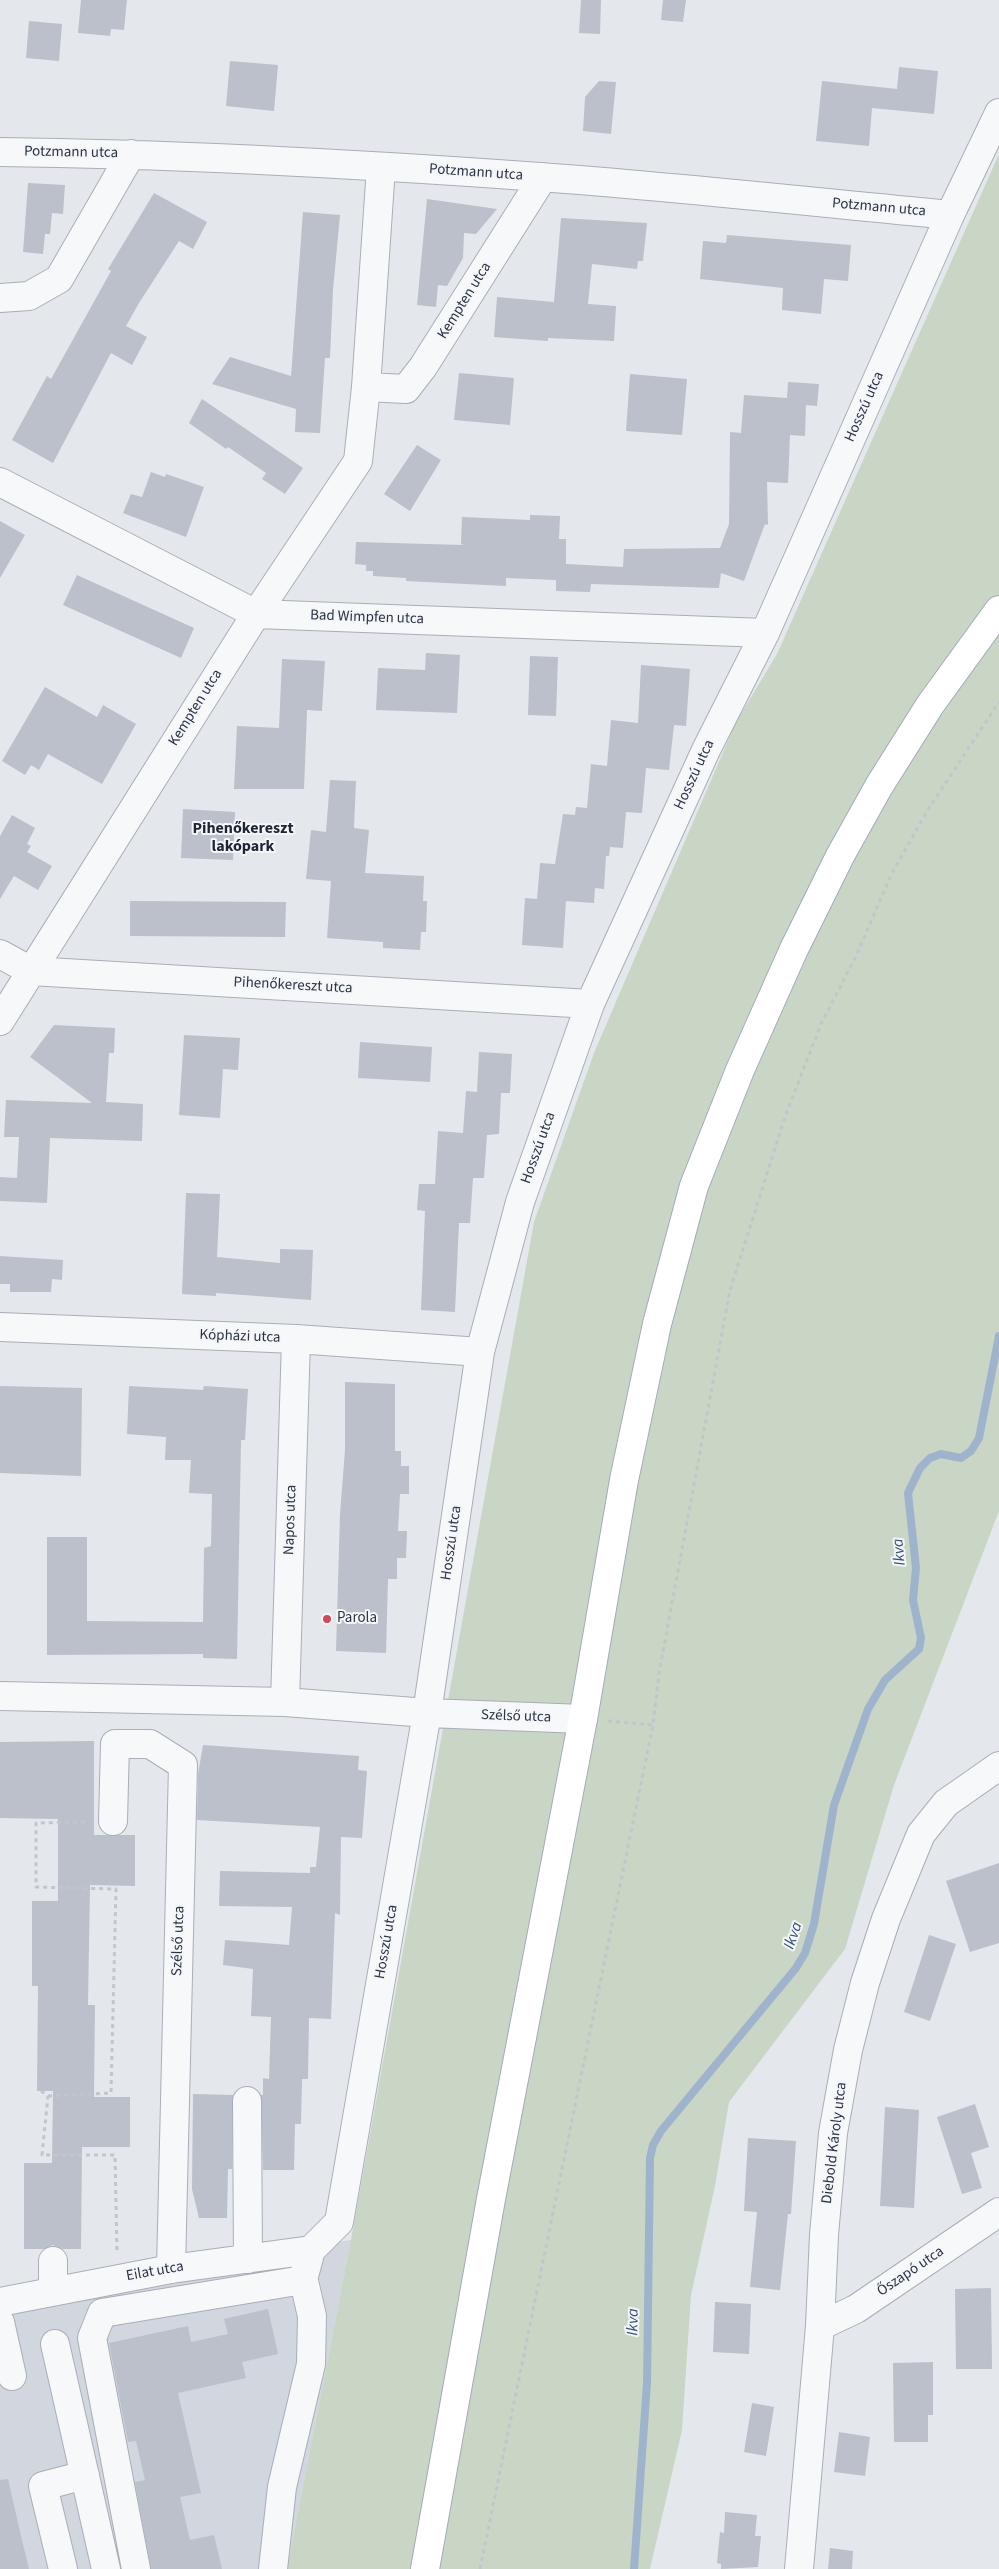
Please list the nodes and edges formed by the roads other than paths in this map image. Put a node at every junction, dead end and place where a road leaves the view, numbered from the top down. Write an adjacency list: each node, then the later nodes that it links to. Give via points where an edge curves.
1 (999, 113): 6 (street, Hosszú utca)
2 (0, 152): 3 (street, Potzmann utca)
3 (131, 154): 4 (street, Potzmann utca); 7 (street, via 59,279 29,296)
4 (382, 166): 5 (street, Potzmann utca); 8 (street, Kempten utca)
5 (542, 177): 6 (street, Potzmann utca); 8 (street, Kempten utca, via 406,389)
6 (950, 215): 12 (street, Hosszú utca)
7 (0, 298)
8 (366, 387): 11 (street, Kempten utca, via 358,461)
9 (0, 482): 11 (street, Bad Wimpfen utca)
10 (999, 610): 23 (main road, via 930,705 840,856 751,1044 694,1186 655,1334 624,1480)
11 (256, 614): 12 (street, Bad Wimpfen utca); 14 (street, Kempten utca)
12 (765, 633): 15 (street, Hosszú utca, via 706,750)
13 (0, 954): 14 (street, Pihenőkereszt utca)
14 (31, 970): 15 (street, Pihenőkereszt utca); 16 (street, Kempten utca)
15 (590, 1004): 19 (street, Hosszú utca, via 520,1202)
16 (0, 1021)
17 (0, 1327): 18 (street, Kópházi utca)
18 (296, 1339): 19 (street, Kópházi utca); 21 (street, Napos utca)
19 (480, 1352): 22 (street, Hosszú utca)
20 (0, 1696): 21 (street, Szélső utca)
21 (285, 1702): 22 (street, Szélső utca)
22 (427, 1713): 23 (street, Szélső utca); 28 (street, Hosszú utca, via 339,2222)
23 (583, 1719): 44 (main road, via 491,2199)
24 (999, 1766): 36 (street, Diebold Károly utca, via 946,1803 921,1834 886,1919 865,1983 848,2050 834,2133 824,2235)
25 (113, 1821): 31 (street, Szélső utca, via 115,1744 150,1744 183,1765)
26 (247, 2102): 29 (street)
27 (999, 2212): 36 (street, Őszapó utca, via 856,2309)
28 (311, 2250): 29 (street, Eilat utca); 32 (street)
29 (248, 2259): 31 (street, Eilat utca)
30 (53, 2261): 33 (street)
31 (171, 2269): 33 (street, Eilat utca)
32 (303, 2278): 42 (street, via 102,2313 92,2338); 43 (street, via 312,2316 311,2364 282,2487)
33 (53, 2291): 34 (street, Eilat utca)
34 (0, 2302)
35 (0, 2322): 38 (street)
36 (820, 2326): 45 (street, Diebold Károly utca)
37 (55, 2344): 39 (street)
38 (12, 2376)
39 (85, 2475): 40 (street, via 43,2486); 41 (street)
40 (63, 2569)
41 (106, 2569)
42 (136, 2569)
43 (273, 2569)
44 (425, 2569)
45 (799, 2569)

